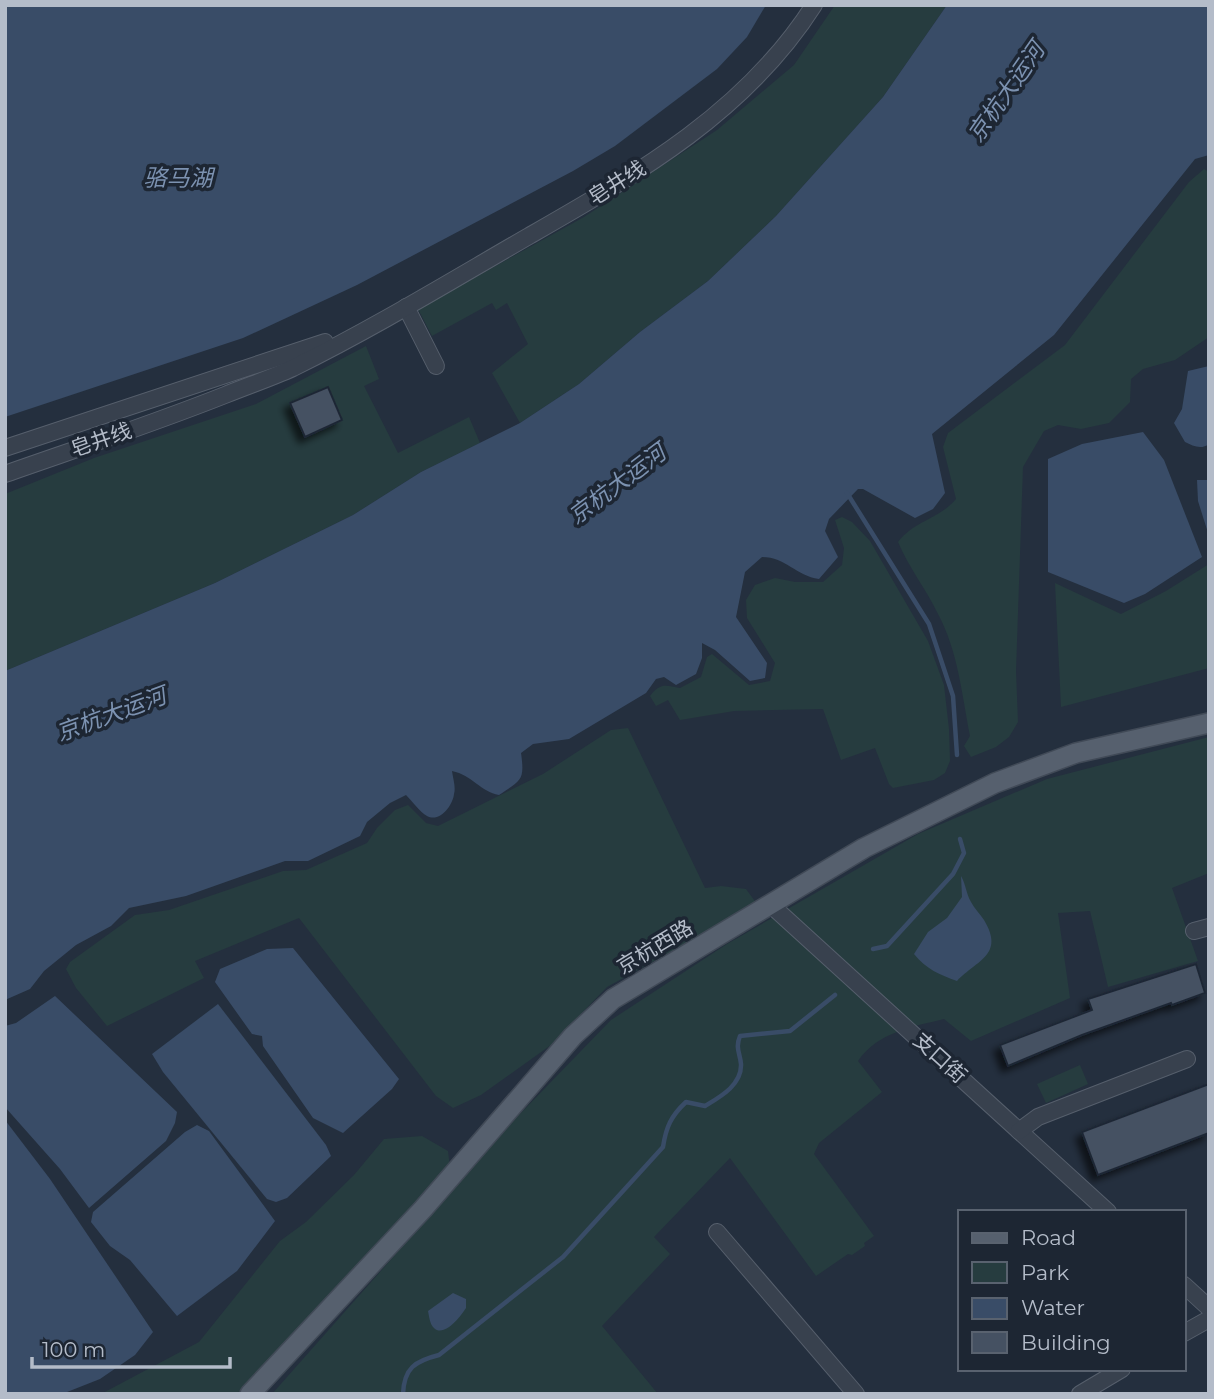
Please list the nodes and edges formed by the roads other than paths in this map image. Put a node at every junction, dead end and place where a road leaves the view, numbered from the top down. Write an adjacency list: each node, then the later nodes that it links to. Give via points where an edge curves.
1 (814, 5): 2 (street, 皂井线, via 760,75 680,144)
2 (406, 307): 3 (street, 皂井线); 4 (street)
3 (386, 318): 5 (street, 皂井线); 6 (street, 皂井线, via 292,369)
4 (436, 366)
5 (5, 448)
6 (5, 474)
7 (1209, 723): 8 (main road, 京杭西路, via 1076,753 995,783 864,848)
8 (771, 905): 10 (street, 支口街); 18 (main road, 京杭西路, via 613,999 583,1027 423,1209)
9 (1187, 1059): 10 (street, via 1038,1117)
10 (1019, 1131): 11 (street, 支口街)
11 (1106, 1210)
12 (717, 1232): 19 (street)
13 (1186, 1287): 14 (street)
14 (1209, 1308)
15 (1209, 1319): 16 (street)
16 (1186, 1332)
17 (1119, 1371): 20 (street)
18 (250, 1394)
19 (856, 1394)
20 (1080, 1394)

